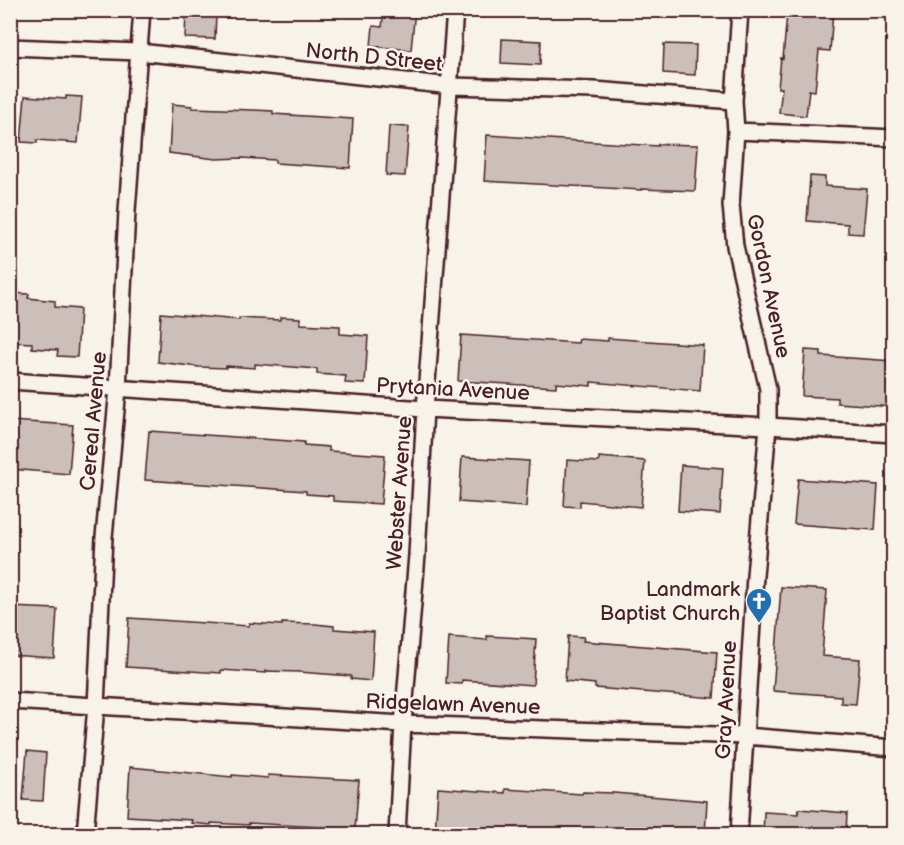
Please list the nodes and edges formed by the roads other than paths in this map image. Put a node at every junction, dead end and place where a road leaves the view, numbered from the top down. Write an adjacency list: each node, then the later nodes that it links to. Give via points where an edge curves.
1 (142, 10): 5 (street, Cereal Avenue)
2 (455, 10): 6 (street, Webster Avenue)
3 (740, 10): 7 (street, Gordon Avenue)
4 (10, 47): 5 (street, North D Street)
5 (139, 52): 6 (street, North D Street); 11 (street, Cereal Avenue)
6 (451, 86): 7 (street, North D Street, via 594,90); 12 (street, Webster Avenue)
7 (734, 101): 8 (street, Gordon Avenue)
8 (736, 131): 9 (street); 13 (street, Gordon Avenue, via 731,205 735,246 768,389)
9 (894, 138)
10 (10, 381): 11 (street, Prytania Avenue)
11 (118, 389): 12 (street, Prytania Avenue); 16 (street, Cereal Avenue, via 104,537)
12 (425, 409): 13 (street, Prytania Avenue); 17 (street, Webster Avenue)
13 (768, 426): 14 (street, Prytania Avenue); 18 (street, Gray Avenue)
14 (894, 434)
15 (10, 701): 16 (street, Ridgelawn Avenue)
16 (96, 706): 17 (street, Ridgelawn Avenue); 20 (street, Cereal Avenue)
17 (403, 724): 18 (street, Ridgelawn Avenue); 21 (street, Webster Avenue)
18 (746, 736): 19 (street, Ridgelawn Avenue); 22 (street, Gray Avenue)
19 (894, 748)
20 (85, 834)
21 (397, 834)
22 (739, 834)

